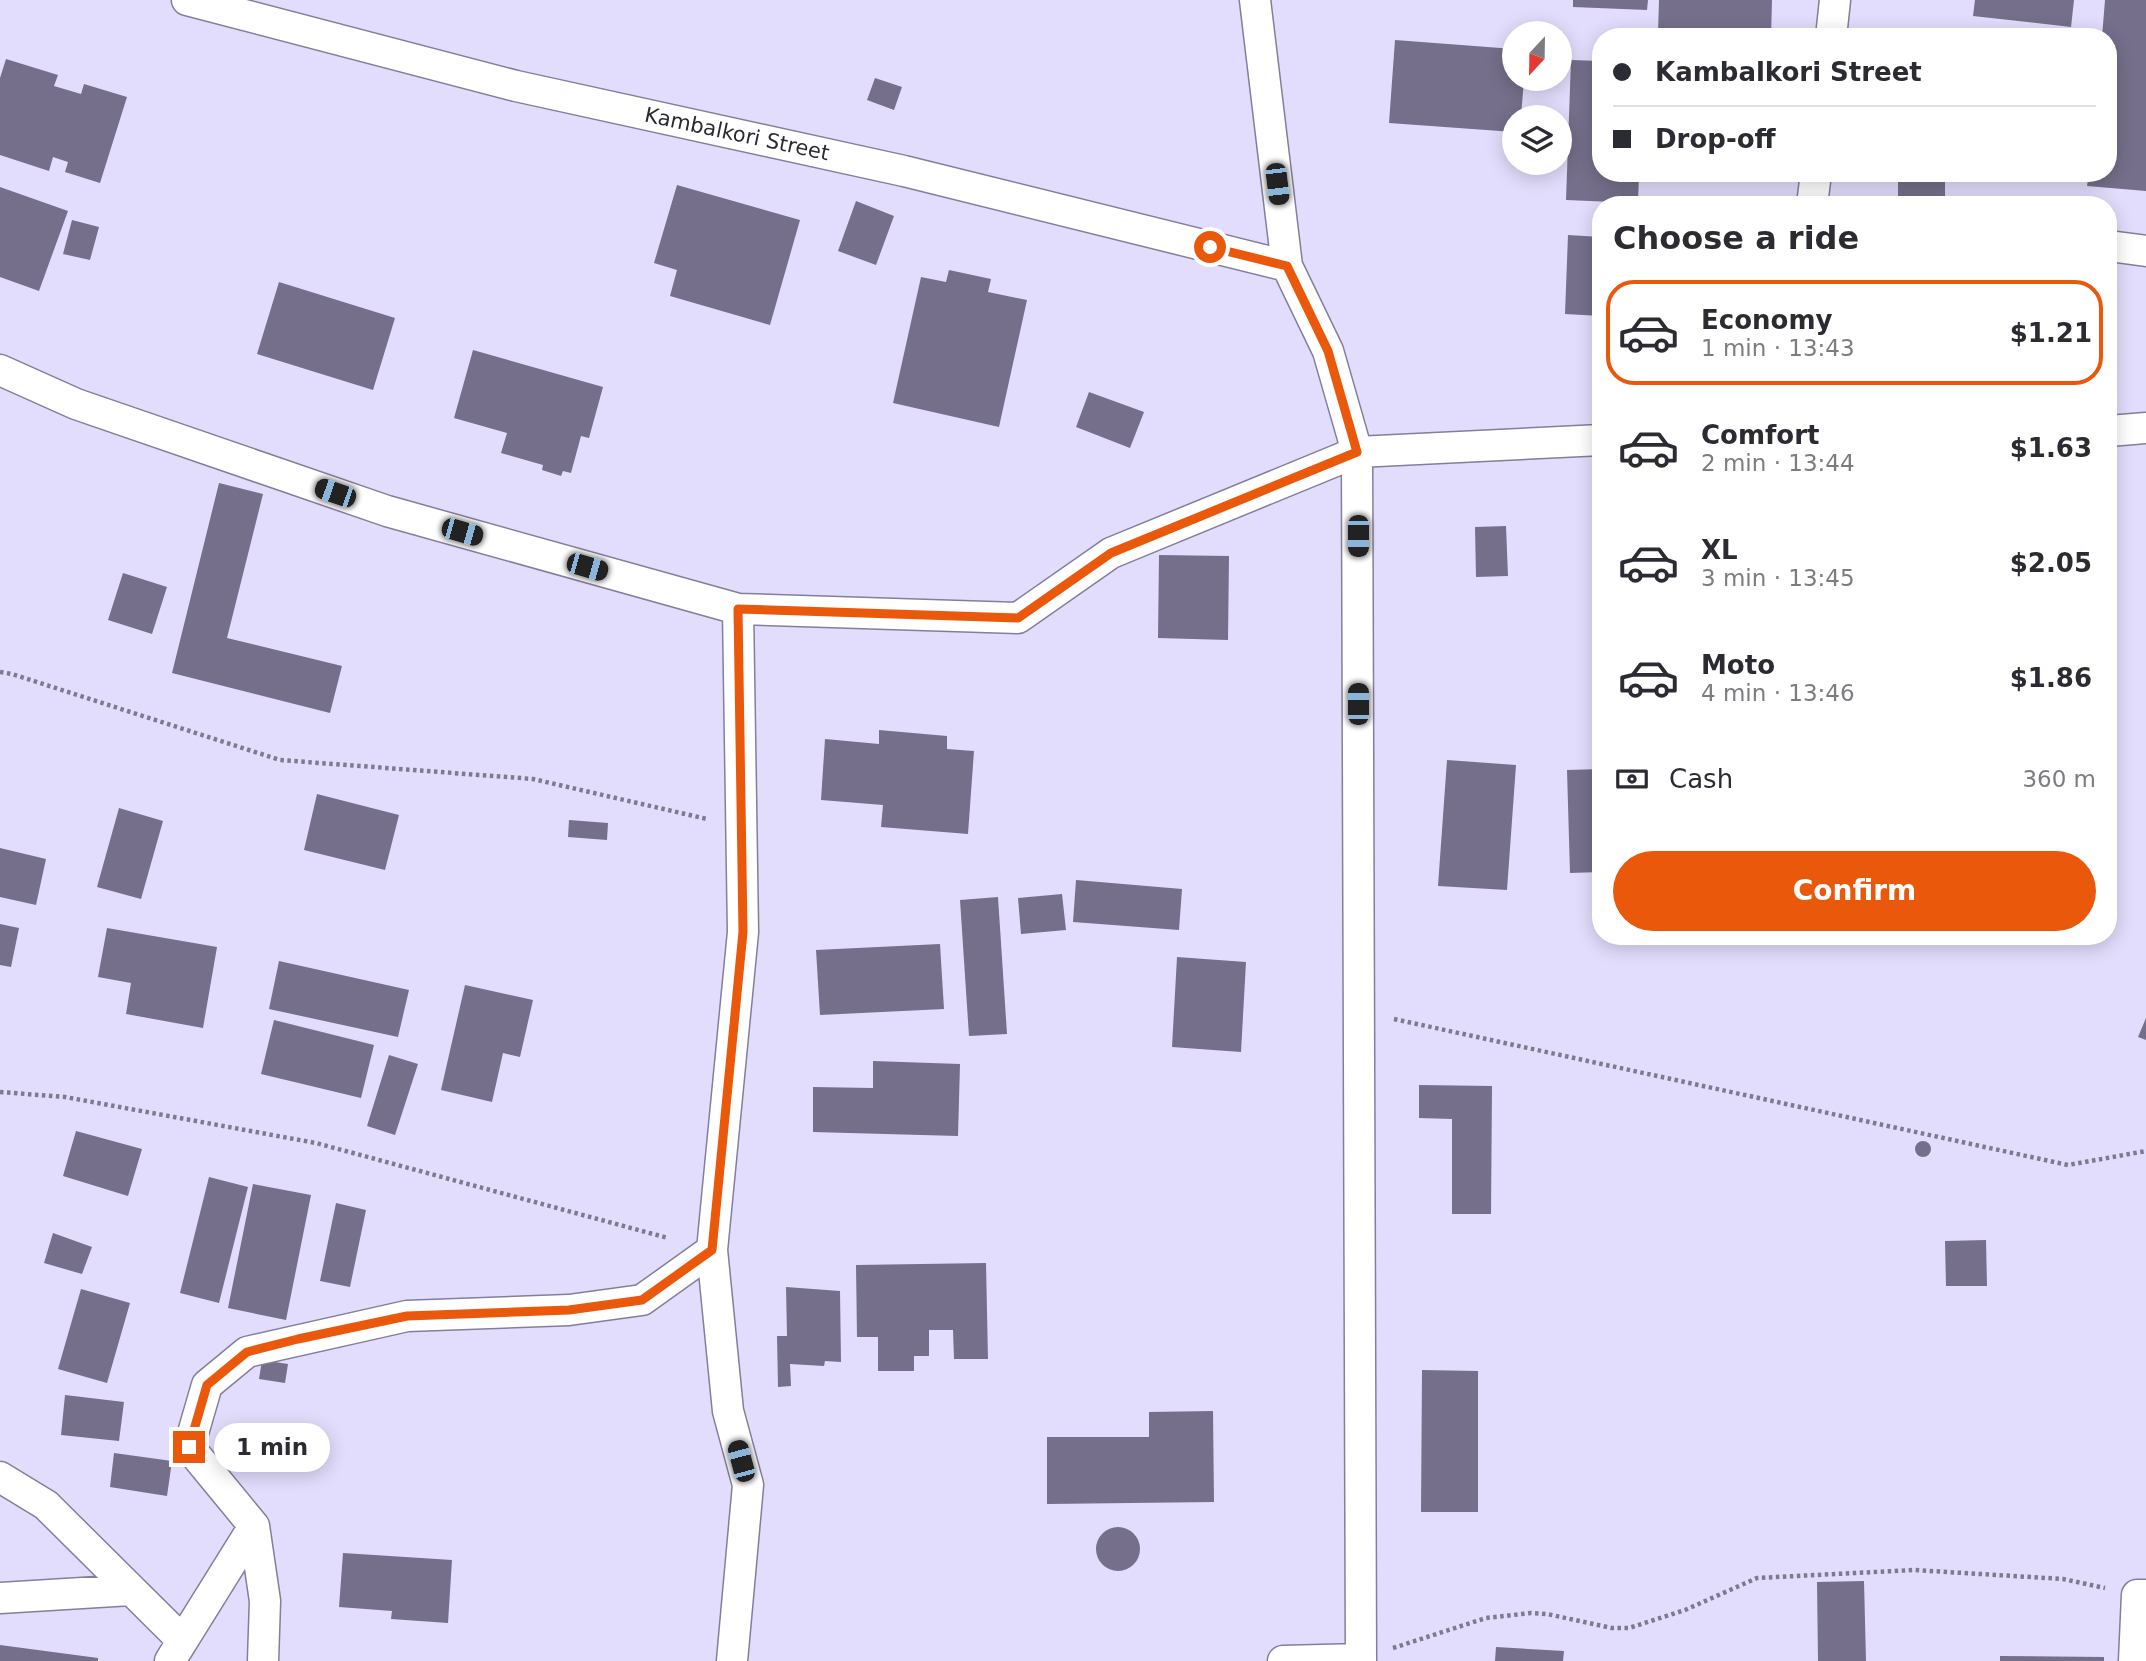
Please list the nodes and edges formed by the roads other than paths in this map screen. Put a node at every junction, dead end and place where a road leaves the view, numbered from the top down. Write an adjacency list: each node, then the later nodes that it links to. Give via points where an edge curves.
1 (187, 0): 7 (street, Kambalkori Street, via 516,86 904,171)
2 (1255, 0): 7 (street)
3 (1835, 0): 4 (street)
4 (1832, 28)
5 (2117, 247): 6 (street)
6 (2146, 251)
7 (1287, 266): 12 (street, via 1328,351)
8 (0, 370): 13 (street, via 76,404 387,511)
9 (2146, 428): 10 (street)
10 (2117, 430)
11 (1592, 440): 12 (street)
12 (1357, 452): 13 (street, via 1111,553 1018,618); 21 (street)
13 (738, 609): 14 (street, via 743,932)
14 (712, 1250): 16 (street, via 642,1300 569,1310 407,1316 247,1352 207,1385 189,1447); 23 (street, via 728,1411 748,1485)
15 (0, 1477): 17 (street, via 46,1505)
16 (254, 1526): 20 (street); 22 (street, via 265,1601)
17 (131, 1590): 19 (street); 20 (street)
18 (2141, 1595): 25 (street)
19 (0, 1598)
20 (176, 1650)
21 (1361, 1660): 24 (street)
22 (263, 1661)
23 (732, 1661)
24 (1283, 1661)
25 (2134, 1661)

